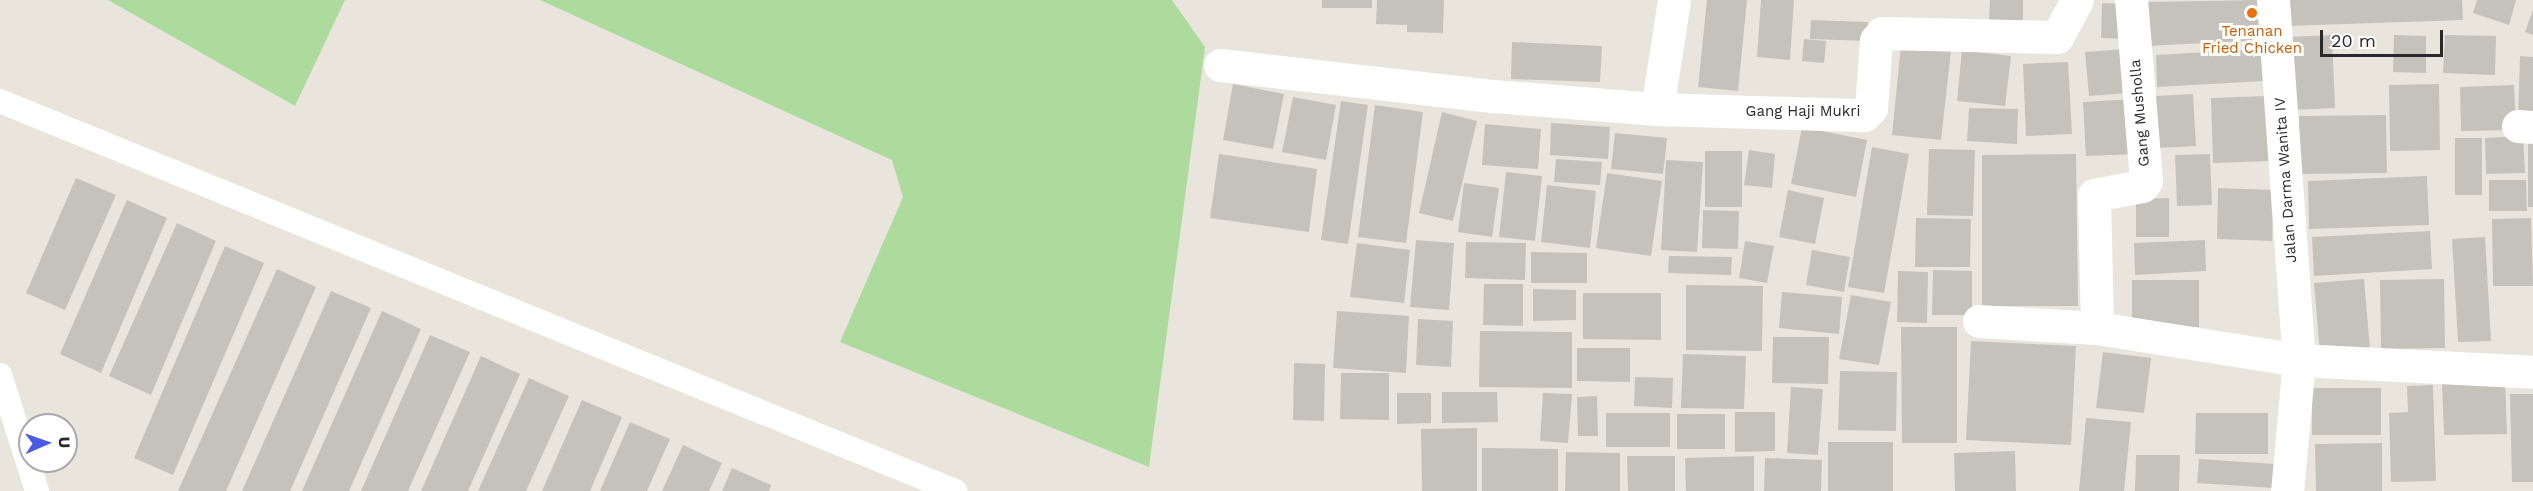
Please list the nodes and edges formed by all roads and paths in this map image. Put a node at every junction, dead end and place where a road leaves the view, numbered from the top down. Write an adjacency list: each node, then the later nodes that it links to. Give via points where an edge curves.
1 (1674, 0): 7 (street)
2 (2077, 0): 7 (street, Gang Haji Mukri, via 2057,37 1882,33 1876,40 1871,108 1864,115)
3 (2131, 0): 9 (street, Gang Musholla, via 2146,181 2142,186 2094,195)
4 (2273, 0): 10 (street, Jalan Darma Wanita IV)
5 (1220, 65): 7 (street, via 1494,96)
6 (0, 101): 14 (lane)
7 (1657, 109)
8 (1979, 321): 9 (street)
9 (2097, 328): 10 (street)
10 (2299, 360): 11 (street); 15 (street, Jalan Darma Wanita IV)
11 (2533, 372)
12 (0, 375): 13 (lane)
13 (37, 491)
14 (955, 491)
15 (2287, 491)

